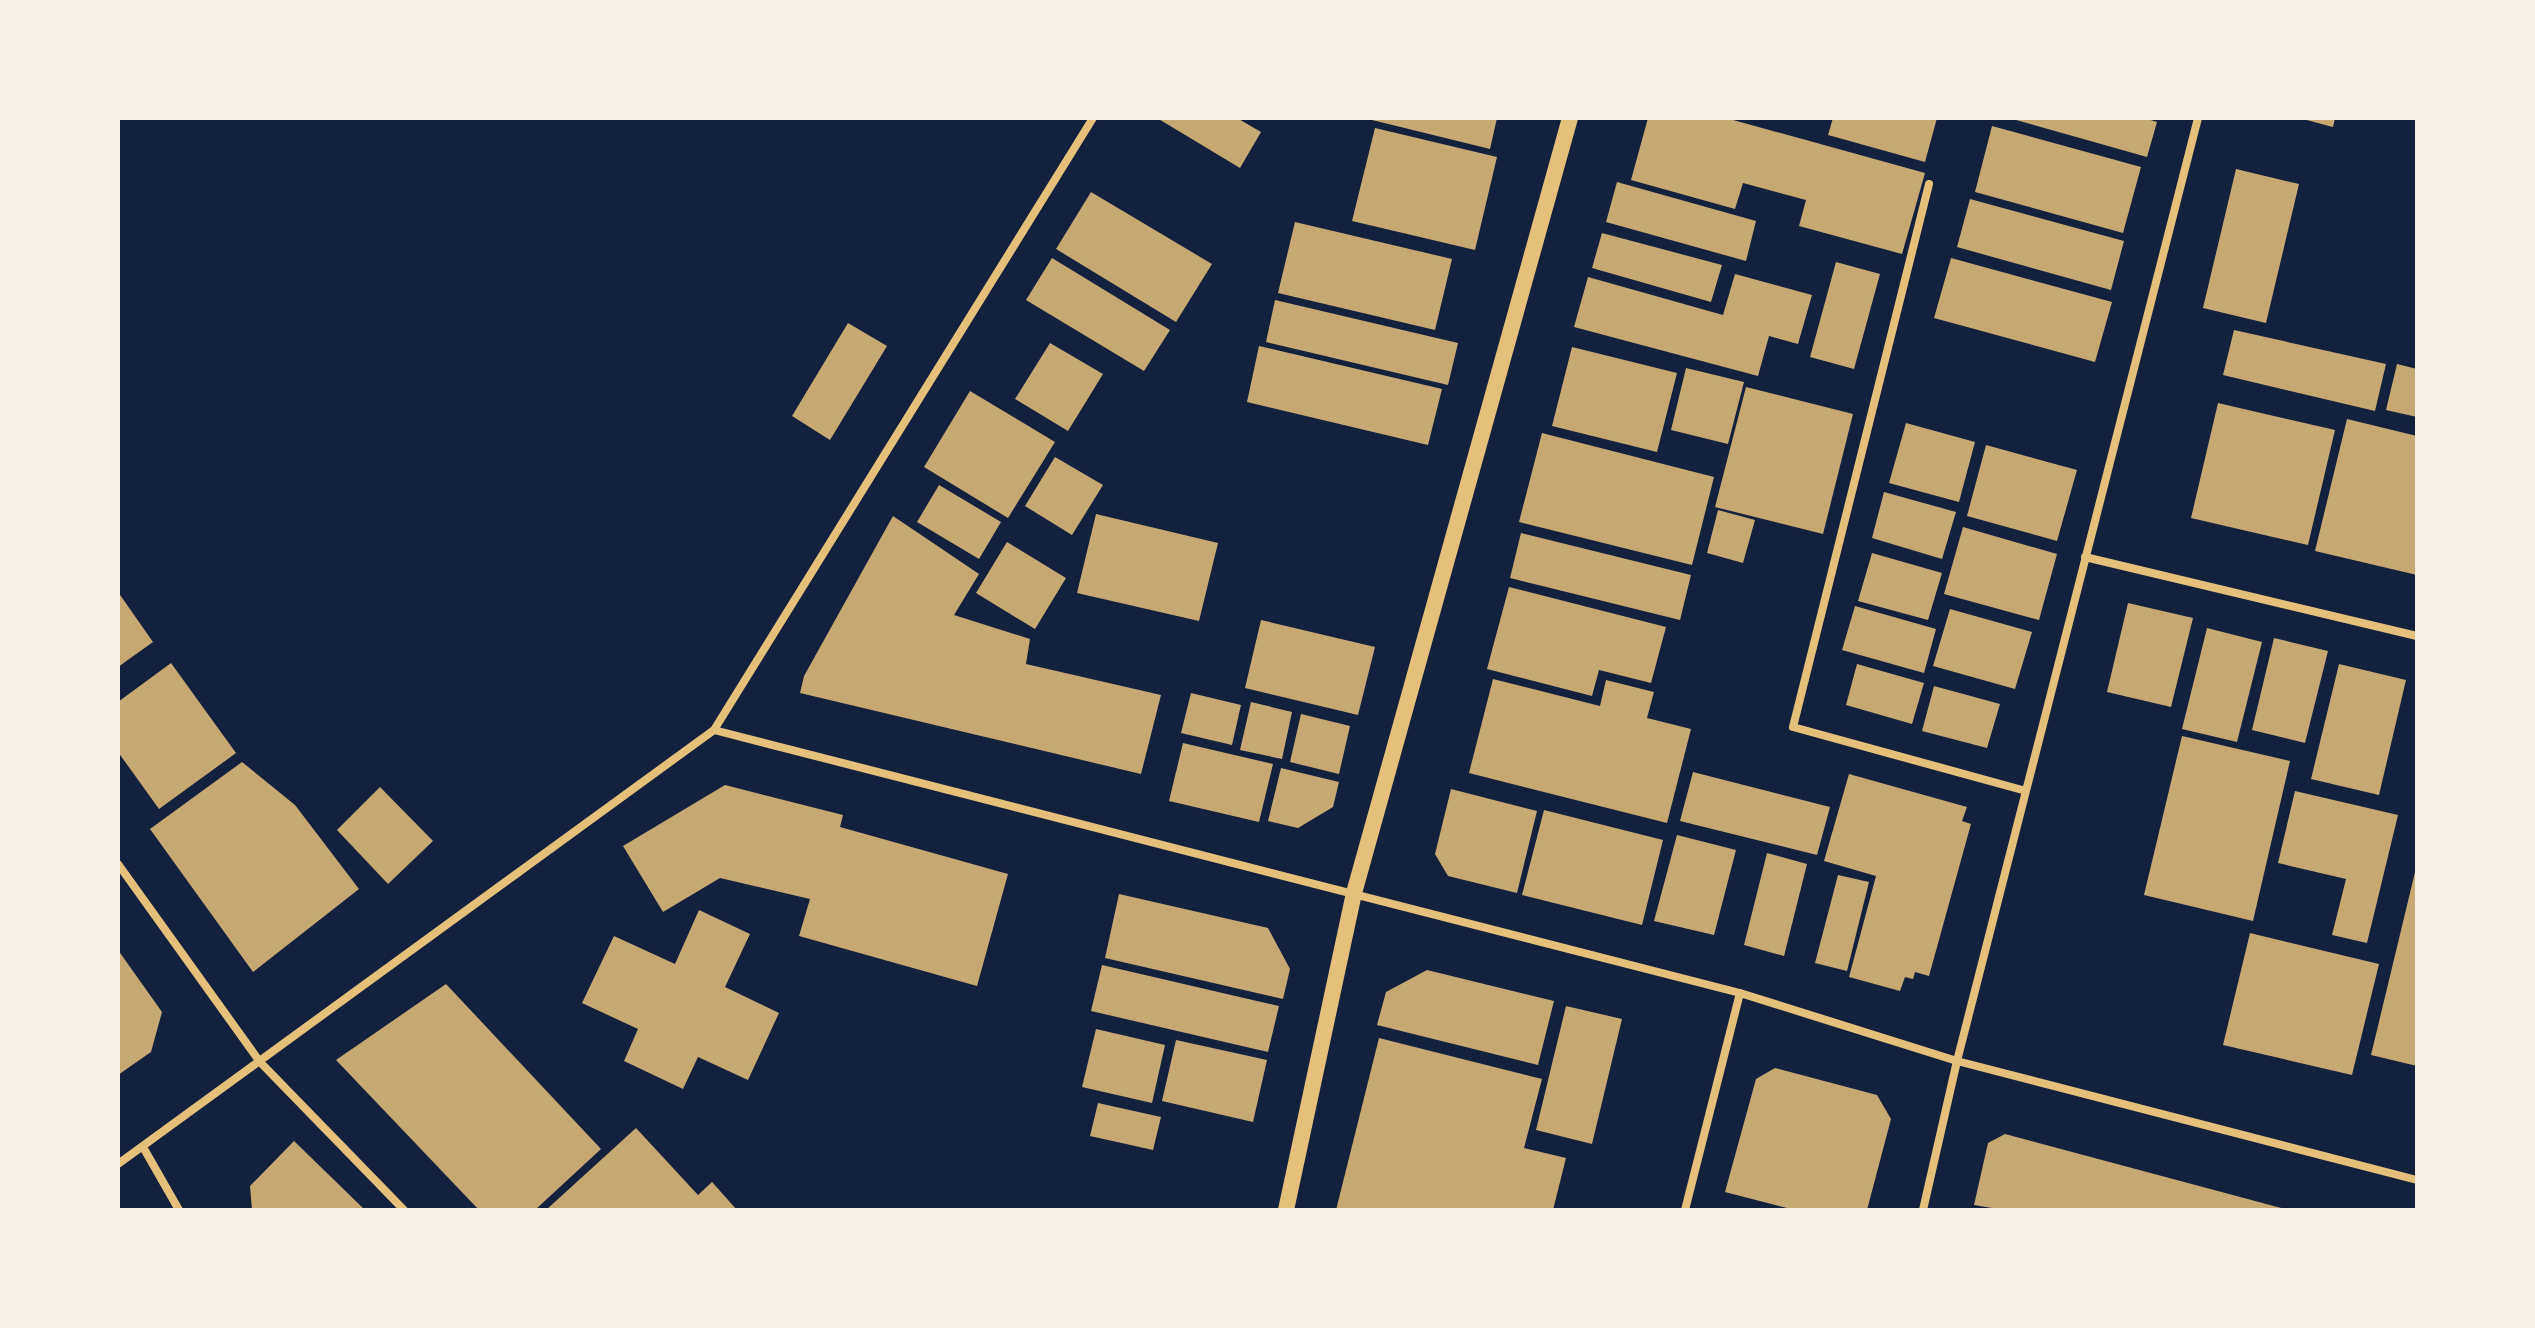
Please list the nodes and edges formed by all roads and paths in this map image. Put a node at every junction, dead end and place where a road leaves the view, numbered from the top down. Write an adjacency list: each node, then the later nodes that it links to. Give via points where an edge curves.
1 (1093, 118): 7 (street)
2 (1570, 118): 10 (main road)
3 (2198, 118): 5 (street)
4 (1929, 184): 8 (street, via 1793,727)
5 (2085, 557): 6 (street); 8 (street)
6 (2417, 636)
7 (714, 730): 10 (street); 13 (street)
8 (2026, 791): 12 (street)
9 (118, 864): 13 (street)
10 (1354, 893): 11 (street); 19 (main road)
11 (1740, 993): 12 (street); 20 (street)
12 (1957, 1061): 16 (street); 21 (street)
13 (260, 1062): 14 (street); 18 (street)
14 (143, 1147): 15 (street); 17 (street)
15 (118, 1164)
16 (2417, 1180)
17 (179, 1210)
18 (404, 1210)
19 (1286, 1210)
20 (1685, 1210)
21 (1923, 1210)

